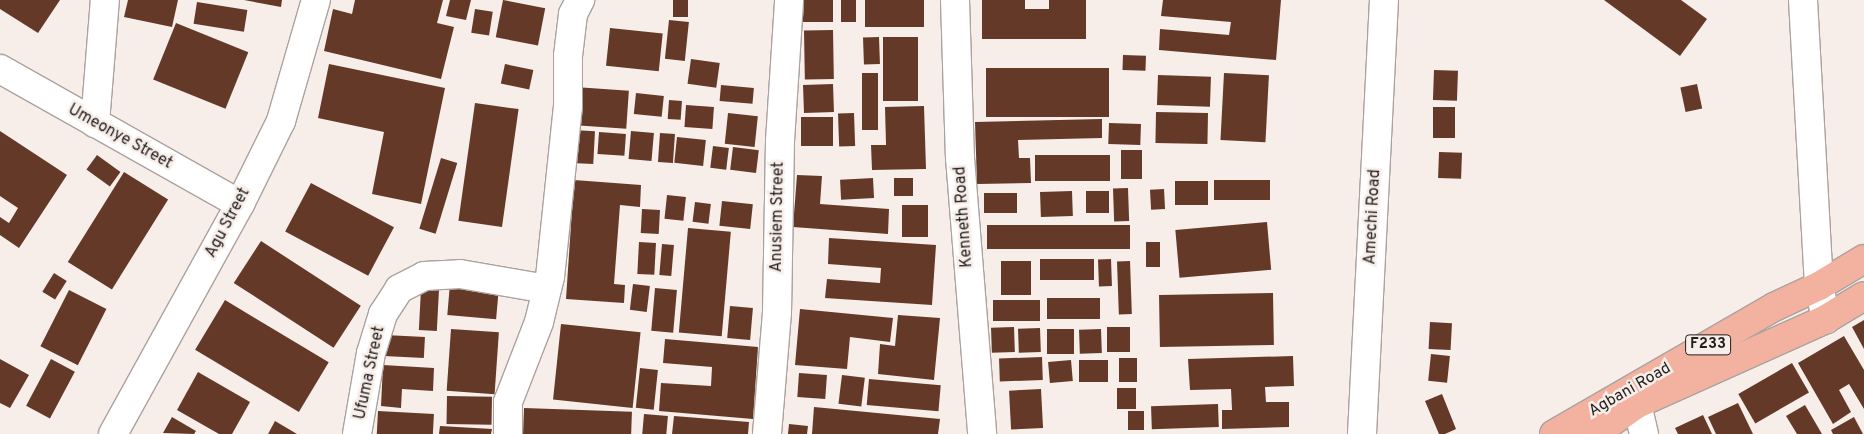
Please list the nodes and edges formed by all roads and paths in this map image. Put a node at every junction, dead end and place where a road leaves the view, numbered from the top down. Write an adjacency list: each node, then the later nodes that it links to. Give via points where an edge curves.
1 (105, 0): 9 (street)
2 (316, 0): 10 (street, Agu Street, via 280,121)
3 (580, 0): 13 (street, via 573,14 568,56 568,116)
4 (788, 0): 20 (street, Anusiem Street, via 780,141 777,313)
5 (955, 0): 21 (street, Kenneth Road, via 960,158)
6 (1384, 0): 22 (street, Amechi Road)
7 (1803, 0): 12 (street)
8 (0, 69): 9 (street, Umeonye Street)
9 (95, 123): 10 (street, Umeonye Street)
10 (240, 204): 17 (street, Agu Street)
11 (1864, 259): 12 (main road, Agbani Road / F233)
12 (1819, 286): 15 (street); 23 (main road, Agbani Road / F233, via 1774,307)
13 (547, 289): 18 (street, Ufuma Street, via 460,274 424,276 399,289 383,314 371,353); 19 (street, via 520,378 508,402)
14 (1864, 296): 15 (main road, Agbani Road / F233)
15 (1826, 319): 16 (main road, Agbani Road / F233)
16 (1637, 404): 24 (main road, Agbani Road / F233); 25 (street)
17 (113, 434)
18 (357, 434)
19 (508, 434)
20 (766, 434)
21 (982, 434)
22 (1362, 434)
23 (1554, 434)
24 (1594, 434)
25 (1644, 434)

